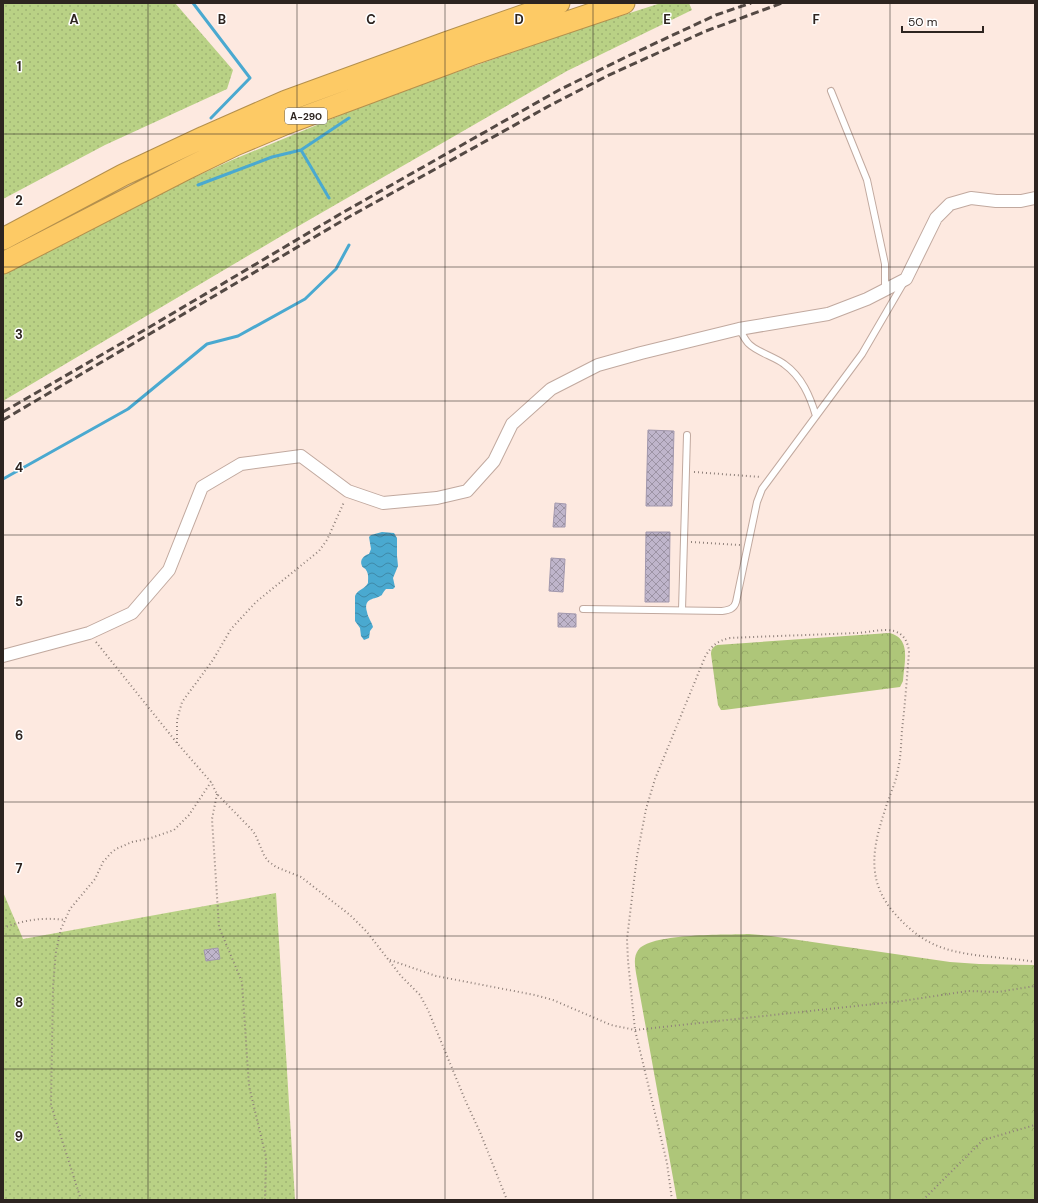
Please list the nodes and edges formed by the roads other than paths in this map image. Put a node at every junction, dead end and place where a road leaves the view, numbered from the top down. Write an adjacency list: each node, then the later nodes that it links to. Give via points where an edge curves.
1 (559, 3): 5 (highway, А-290, via 286,101 123,175)
2 (624, 3): 6 (highway, А-290, via 476,53 285,124 186,170)
3 (831, 91): 8 (lane, via 867,180 886,264)
4 (1035, 198): 7 (street, via 996,201 971,198 950,204 936,218)
5 (3, 239)
6 (3, 263)
7 (906, 279): 8 (street); 10 (lane, via 862,354)
8 (885, 290): 9 (street, via 828,314)
9 (739, 329): 10 (lane, via 749,344 785,364 795,374 804,385); 14 (street, via 598,365 551,389 512,424 494,461 466,491 437,498 383,503 348,491 301,456 240,464 202,487 169,570 132,613 89,633)
10 (816, 416): 13 (lane, via 762,489 733,608 722,611)
11 (687, 435): 13 (lane)
12 (583, 609): 13 (lane)
13 (682, 610)
14 (3, 656)

